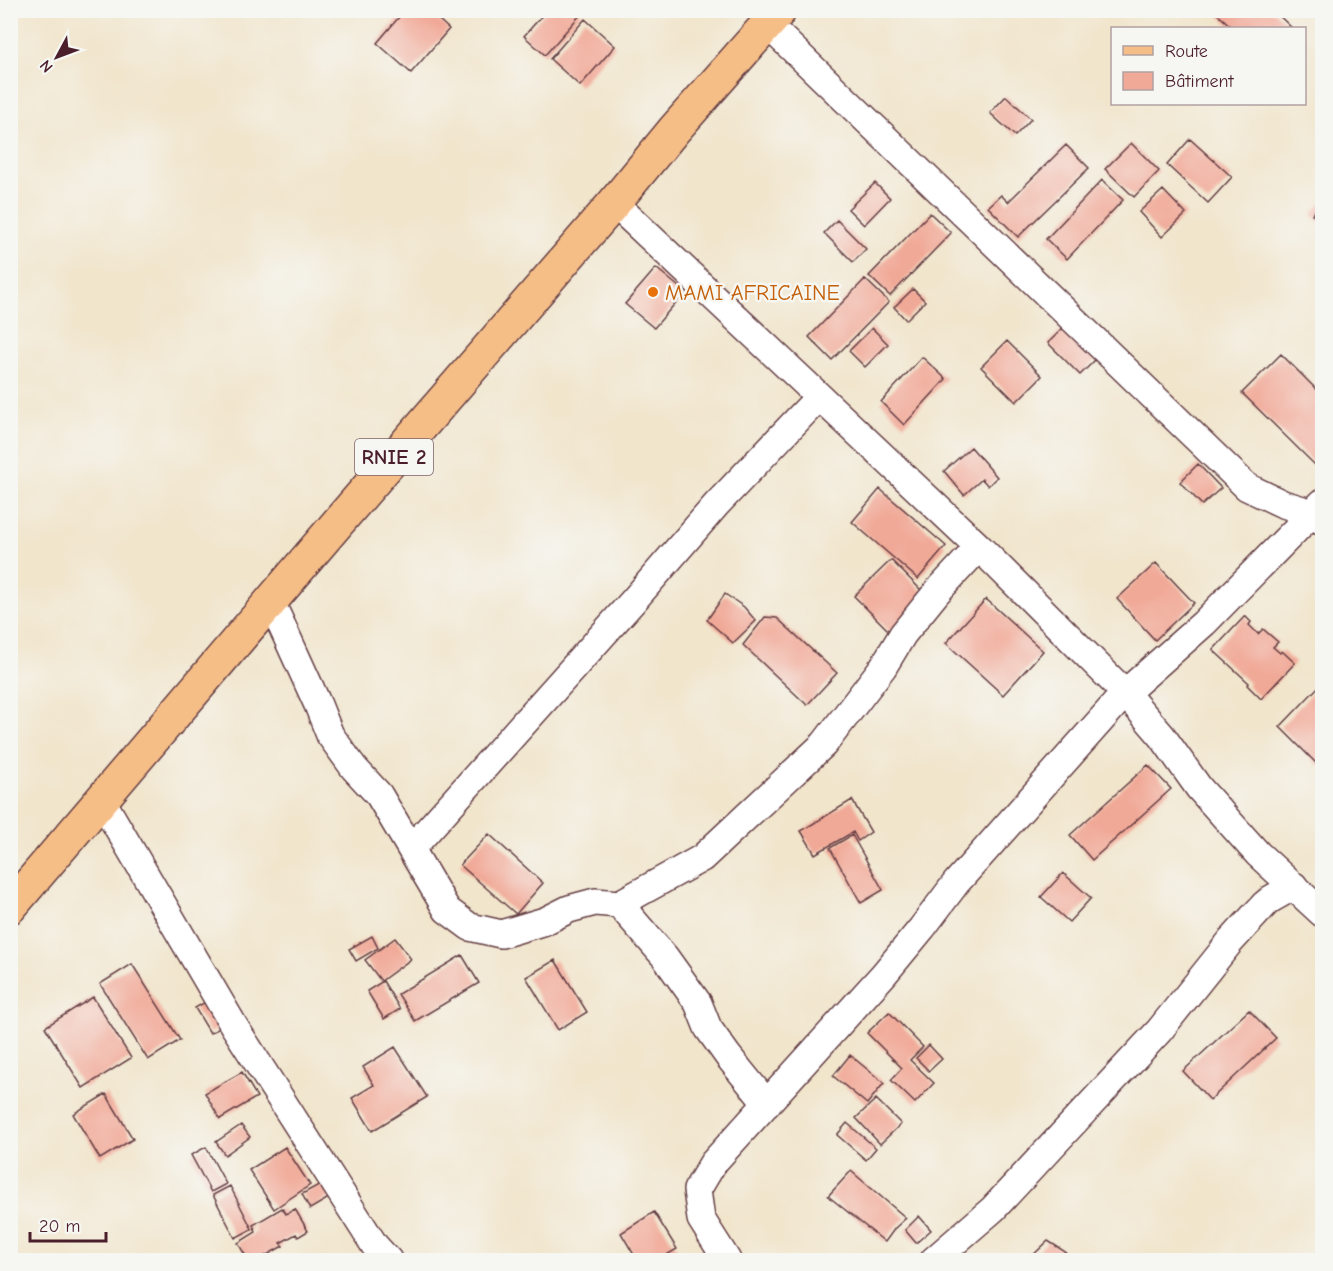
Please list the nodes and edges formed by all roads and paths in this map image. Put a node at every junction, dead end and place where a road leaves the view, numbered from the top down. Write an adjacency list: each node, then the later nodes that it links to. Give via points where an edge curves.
1 (774, 18): 2 (main road, RNIE 2); 4 (street, via 1247,487 1283,504)
2 (614, 203): 3 (street); 6 (main road, RNIE 2)
3 (819, 397): 5 (street); 9 (street, via 716,505)
4 (1319, 512): 7 (street)
5 (979, 547): 7 (street); 11 (street, via 903,634 883,667 824,744 702,858)
6 (271, 602): 8 (main road, RNIE 2); 9 (street, via 330,735 380,795)
7 (1125, 693): 10 (street, via 1199,788 1258,854); 14 (street)
8 (101, 799): 12 (main road, RNIE 2); 16 (street, via 234,1026 375,1246)
9 (411, 849): 11 (street, via 447,910 470,927 501,934 594,902)
10 (1294, 886): 13 (street); 15 (street, via 1265,903 1159,1031 993,1209)
11 (619, 904): 14 (street, via 665,957 698,1003 721,1047)
12 (10, 907)
13 (1323, 914)
14 (767, 1104): 17 (street, via 713,1163 697,1190 701,1219)
15 (940, 1259)
16 (388, 1260)
17 (727, 1260)

